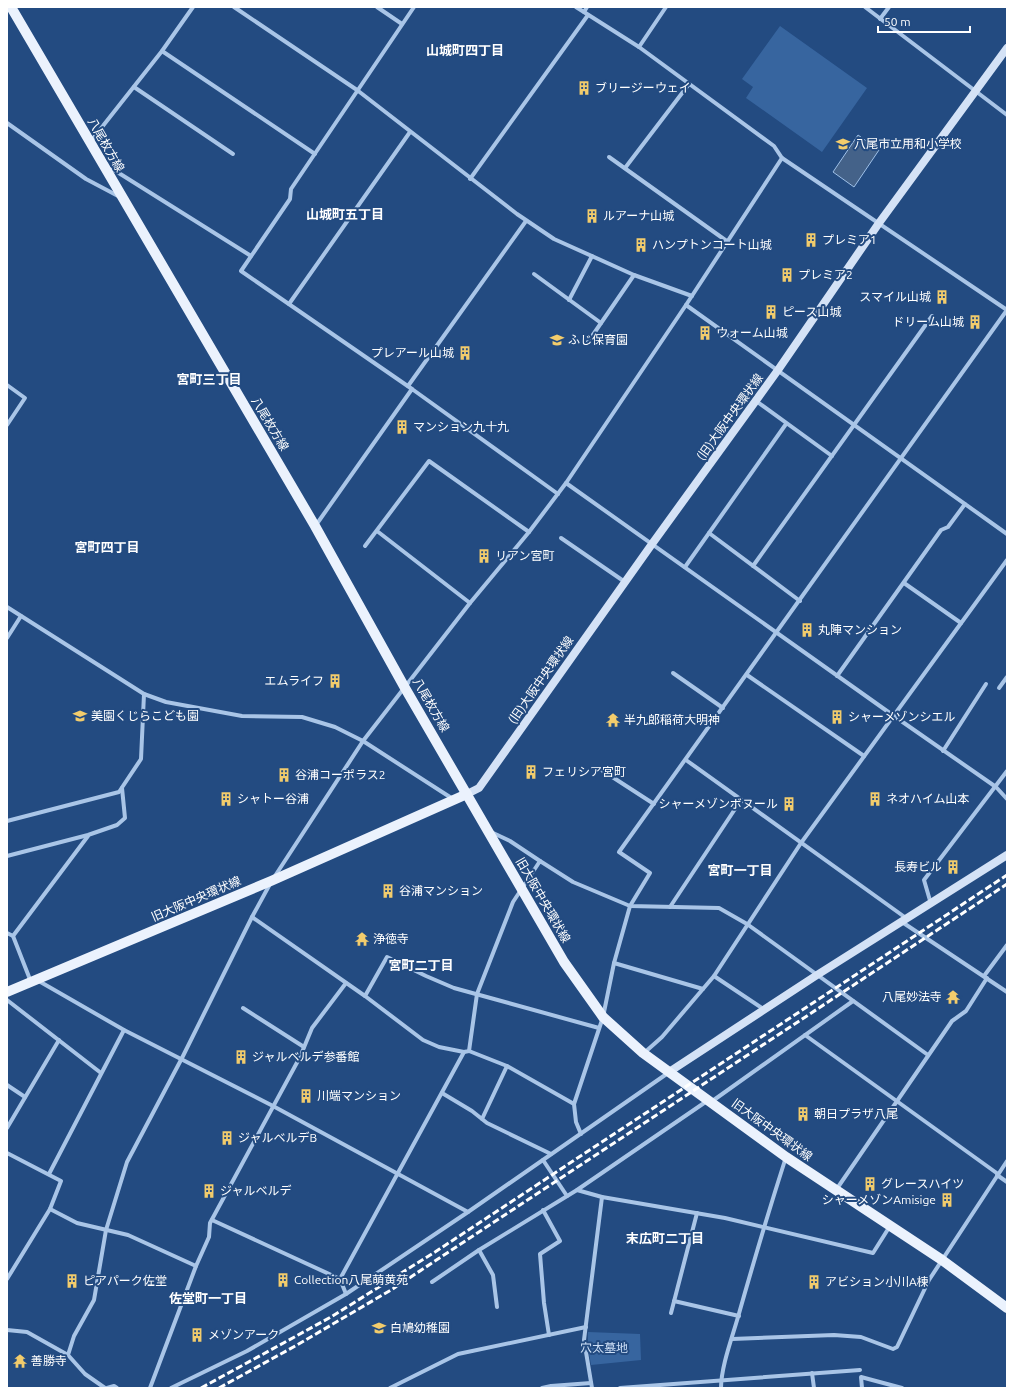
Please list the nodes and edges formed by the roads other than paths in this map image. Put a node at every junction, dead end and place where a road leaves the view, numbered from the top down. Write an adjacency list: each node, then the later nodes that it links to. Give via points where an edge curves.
1 (11, 7): 25 (main road, 八尾枚方線)
2 (193, 7): 17 (street)
3 (234, 7): 20 (street)
4 (378, 7): 14 (street)
5 (414, 7): 14 (street)
6 (576, 7): 11 (street)
7 (587, 7): 11 (street)
8 (666, 7): 15 (street)
9 (865, 7): 13 (street)
10 (889, 7): 13 (street)
11 (584, 12): 12 (street)
12 (588, 15): 15 (street); 32 (street)
13 (880, 20): 21 (street)
14 (402, 24): 20 (street)
15 (639, 47): 18 (street)
16 (1007, 48): 21 (street, (旧)大阪中央環状線)
17 (162, 51): 19 (street); 27 (street)
18 (689, 84): 29 (street, via 774,146); 30 (street)
19 (134, 87): 25 (street); 26 (street)
20 (357, 90): 24 (street); 27 (street)
21 (976, 92): 22 (street); 35 (street, (旧)大阪中央環状線)
22 (1007, 116)
23 (7, 123): 33 (street, via 86,179)
24 (410, 132): 32 (street); 43 (street)
25 (90, 142): 31 (main road, 八尾枚方線)
26 (233, 154)
27 (315, 154): 37 (street, via 291,189 290,199)
28 (609, 157): 30 (street)
29 (782, 158): 35 (street); 36 (street)
30 (625, 168): 36 (street)
31 (105, 169): 33 (main road, 八尾枚方線); 37 (street, via 114,170)
32 (470, 179): 34 (street)
33 (122, 198): 61 (main road, 八尾枚方線)
34 (526, 220): 38 (street, via 554,240); 51 (street)
35 (879, 223): 45 (street); 49 (street, (旧)大阪中央環状線)
36 (728, 242): 41 (street)
37 (251, 256): 43 (street, via 241,271)
38 (592, 256): 40 (street); 42 (street)
39 (534, 274): 42 (street)
40 (634, 275): 41 (street); 47 (street)
41 (692, 296): 44 (street)
42 (569, 300): 47 (street)
43 (289, 304): 51 (street)
44 (686, 305): 49 (street); 58 (street)
45 (1007, 310): 57 (street)
46 (932, 316): 55 (street)
47 (601, 323): 48 (street)
48 (588, 342)
49 (778, 370): 52 (street, (旧)大阪中央環状線); 55 (street)
50 (7, 385): 54 (street, via 25,398)
51 (410, 387): 59 (street); 61 (street)
52 (756, 401): 53 (street); 67 (street, (旧)大阪中央環状線)
53 (786, 424): 56 (street); 64 (street)
54 (7, 425)
55 (855, 425): 56 (street); 57 (street)
56 (832, 456): 70 (street)
57 (902, 458): 60 (street); 74 (street)
58 (566, 483): 59 (street); 67 (street)
59 (558, 494): 63 (street)
60 (965, 504): 65 (street); 73 (street, via 948,527 941,530)
61 (315, 526): 86 (main road, 八尾枚方線)
62 (377, 531): 63 (street, via 429,461); 68 (street); 75 (street)
63 (529, 532): 75 (street)
64 (709, 534): 70 (street); 71 (street)
65 (1007, 534)
66 (562, 538): 72 (street)
67 (652, 544): 71 (street); 72 (street, (旧)大阪中央環状線)
68 (365, 546)
69 (1007, 560): 78 (street)
70 (753, 566): 74 (street)
71 (685, 567): 79 (street)
72 (625, 582): 99 (street, (旧)大阪中央環状線, via 479,788)
73 (904, 583): 78 (street); 83 (street)
74 (800, 601): 79 (street)
75 (470, 603): 86 (street)
76 (7, 607): 77 (street)
77 (21, 616): 80 (street); 88 (street)
78 (961, 624): 90 (street)
79 (777, 633): 82 (street); 83 (street)
80 (7, 638)
81 (673, 673): 89 (street)
82 (746, 675): 89 (street); 93 (street)
83 (837, 676): 90 (street)
84 (1007, 677): 87 (street)
85 (986, 684): 92 (street)
86 (405, 688): 91 (street); 99 (main road, 八尾枚方線)
87 (999, 688)
88 (144, 694): 91 (street, via 166,702 242,716 302,717 335,727); 97 (street, via 141,759)
89 (723, 708): 94 (street)
90 (894, 716): 92 (street); 93 (street)
91 (363, 741): 101 (street); 111 (street)
92 (943, 751): 98 (street)
93 (864, 756): 107 (street)
94 (686, 760): 102 (street); 103 (street)
95 (600, 769): 103 (street)
96 (1007, 772): 98 (street)
97 (122, 787): 104 (street, via 118,792); 106 (street, via 125,818 117,826)
98 (996, 787): 100 (street); 113 (street, via 924,880)
99 (467, 794): 101 (main road, 旧大阪中央環状線); 105 (main road, 旧大阪中央環状線)
100 (1007, 799)
101 (454, 800): 111 (main road, 旧大阪中央環状線)
102 (741, 800): 107 (street); 115 (street)
103 (654, 804): 114 (street, via 619,852 650,873)
104 (7, 821)
105 (488, 831): 110 (street, via 510,841); 112 (main road, 旧大阪中央環状線)
106 (88, 835): 109 (street); 120 (street)
107 (801, 843): 117 (street); 118 (street)
108 (1007, 855): 113 (street)
109 (7, 856)
110 (540, 861): 112 (street); 114 (street, via 573,882)
111 (271, 881): 116 (street); 126 (main road, 旧大阪中央環状線)
112 (521, 889): 131 (street, via 512,902); 137 (main road, 旧大阪中央環状線, via 564,962)
113 (931, 904): 117 (street)
114 (630, 906): 115 (street); 122 (street)
115 (670, 907): 118 (street, via 719,908)
116 (252, 917): 127 (street); 146 (street)
117 (905, 921): 124 (street); 125 (street)
118 (747, 924): 123 (street); 124 (street)
119 (7, 933): 120 (street)
120 (13, 936): 126 (street)
121 (1007, 945): 125 (street)
122 (614, 963): 128 (street); 137 (street)
123 (714, 976): 128 (street); 136 (street)
124 (817, 976): 134 (street); 136 (street)
125 (986, 977): 130 (street); 145 (street, via 966,1012 952,1021)
126 (33, 981): 129 (main road, 旧大阪中央環状線); 139 (street)
127 (346, 983): 132 (street); 142 (street, via 312,1028)
128 (703, 989): 144 (street, via 662,1037)
129 (7, 992)
130 (1007, 992)
131 (477, 994): 132 (street, via 454,988 387,957); 138 (street); 143 (street)
132 (365, 996): 143 (street, via 423,1040 439,1047)
133 (7, 1000): 141 (street)
134 (852, 1001): 140 (street); 145 (street)
135 (243, 1008): 142 (street)
136 (765, 1010): 148 (street)
137 (603, 1017): 138 (street); 144 (main road, 旧大阪中央環状線)
138 (599, 1028): 155 (street)
139 (124, 1030): 146 (street); 149 (street)
140 (805, 1035): 153 (street); 154 (street)
141 (59, 1040): 149 (street); 152 (street)
142 (304, 1047): 156 (street)
143 (466, 1051): 147 (street); 151 (street)
144 (644, 1053): 148 (main road, 旧大阪中央環状線)
145 (928, 1055): 154 (street)
146 (182, 1058): 156 (street); 180 (street, via 126,1162)
147 (507, 1066): 155 (street); 157 (street)
148 (669, 1072): 153 (main road, 旧大阪中央環状線); 159 (street)
149 (101, 1073): 166 (street)
150 (7, 1084): 152 (street)
151 (442, 1093): 157 (street, via 472,1110); 165 (street)
152 (25, 1097): 158 (street)
153 (710, 1101): 162 (main road, 旧大阪中央環状線); 169 (street)
154 (897, 1101): 167 (street); 170 (street)
155 (574, 1104): 159 (street, via 576,1122)
156 (273, 1106): 165 (street); 177 (street)
157 (482, 1119): 161 (street)
158 (7, 1128)
159 (581, 1134): 161 (street)
160 (7, 1153): 166 (street)
161 (551, 1154): 163 (street)
162 (786, 1157): 170 (main road, 旧大阪中央環状線); 179 (street)
163 (543, 1160): 171 (street); 175 (street)
164 (1007, 1161): 167 (street)
165 (398, 1173): 175 (street); 185 (street)
166 (49, 1174): 173 (street, via 61,1181)
167 (998, 1174): 168 (street); 182 (street)
168 (1007, 1182)
169 (577, 1190): 171 (street); 172 (street)
170 (836, 1190): 178 (main road, 旧大阪中央環状線)
171 (567, 1196): 174 (street)
172 (602, 1197): 176 (street); 193 (street)
173 (50, 1209): 180 (street, via 76,1223); 184 (street)
174 (543, 1210): 181 (street); 195 (street, via 560,1240 540,1254)
175 (468, 1212): 187 (street)
176 (697, 1213): 179 (street); 188 (street)
177 (212, 1220): 183 (street, via 209,1237); 185 (street)
178 (890, 1226): 179 (street, via 873,1253); 182 (main road, 旧大阪中央環状線)
179 (764, 1228): 192 (street)
180 (106, 1230): 183 (street, via 128,1235); 197 (street, via 94,1300 74,1336)
181 (479, 1250): 186 (street); 190 (street, via 493,1275)
182 (942, 1260): 189 (main road, 旧大阪中央環状線); 196 (street, via 929,1280 897,1347 893,1349 860,1337 834,1335)
183 (196, 1266): 204 (street)
184 (7, 1279)
185 (340, 1279): 187 (street)
186 (432, 1282)
187 (346, 1294): 205 (street, via 247,1351)
188 (674, 1301): 191 (street); 192 (street)
189 (1006, 1306)
190 (497, 1307)
191 (670, 1313)
192 (739, 1316): 196 (street)
193 (586, 1327): 195 (street); 201 (street, via 584,1340)
194 (7, 1330): 197 (street, via 27,1332)
195 (549, 1335): 206 (street, via 458,1354)
196 (732, 1339): 200 (street)
197 (68, 1355): 202 (street, via 85,1374)
198 (860, 1370): 199 (street)
199 (812, 1373): 200 (street); 210 (street)
200 (721, 1380): 208 (street); 209 (street)
201 (591, 1386): 207 (street)
202 (106, 1388): 203 (street)
203 (117, 1388)
204 (150, 1388)
205 (171, 1388)
206 (390, 1388)
207 (542, 1388)
208 (620, 1388)
209 (721, 1388)
210 (814, 1388)
211 (862, 1388): 212 (street, via 860,1377)
212 (902, 1388)

